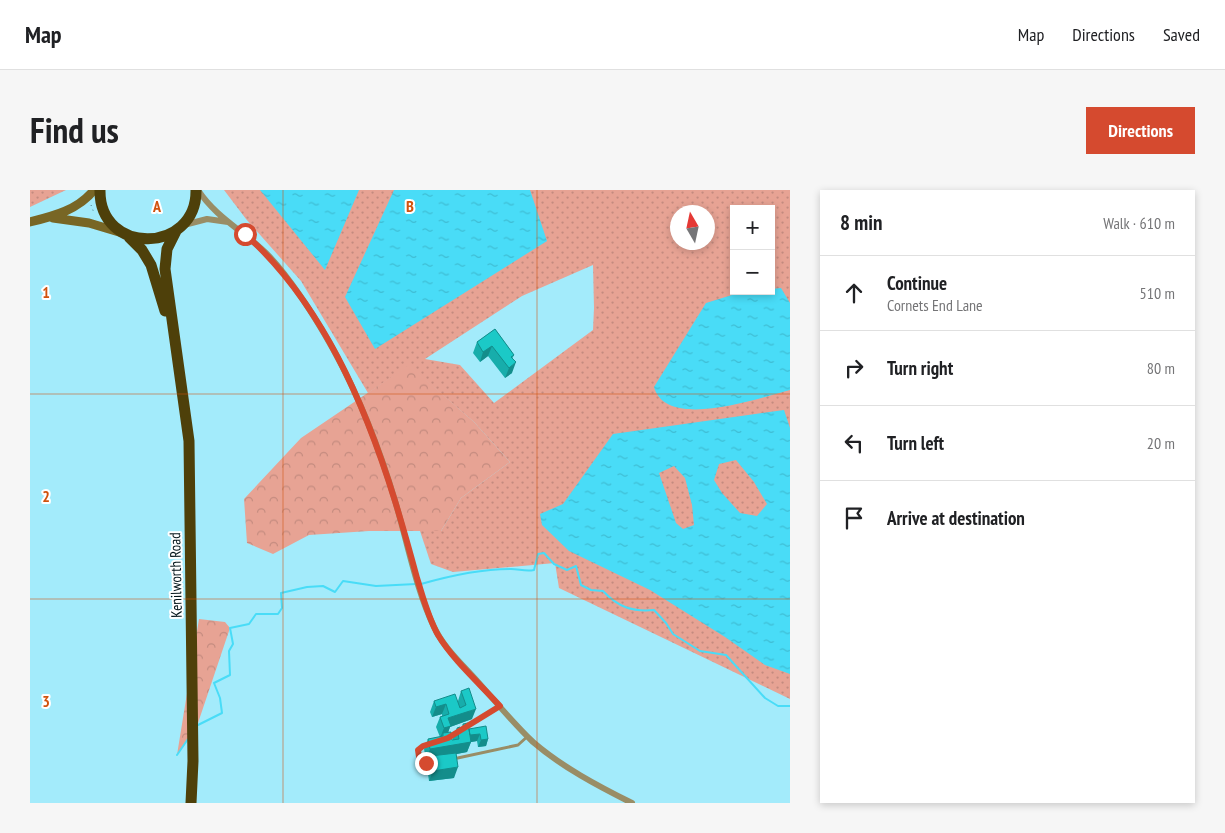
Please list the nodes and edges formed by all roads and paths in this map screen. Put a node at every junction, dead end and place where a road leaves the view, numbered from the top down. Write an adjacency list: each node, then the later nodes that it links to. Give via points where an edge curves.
1 (94, 190): 4 (main road)
2 (100, 190): 10 (highway, Kenilworth Road, via 103,211 110,222)
3 (197, 190): 7 (street); 9 (highway, Kenilworth Road, via 191,213)
4 (88, 198): 5 (main road); 8 (path)
5 (53, 217): 6 (main road); 8 (main road)
6 (30, 222)
7 (229, 222): 9 (street, via 200,220); 12 (street, via 255,243 282,272 333,350 376,442 435,628 453,654)
8 (99, 225): 10 (main road)
9 (177, 229): 10 (highway, via 152,240); 11 (highway, Kenilworth Road, via 167,250 165,268)
10 (125, 234): 11 (highway, Kenilworth Road, via 151,264)
11 (176, 347): 18 (highway, Kenilworth Road, via 189,441)
12 (500, 706): 13 (lane); 14 (street)
13 (465, 728)
14 (528, 736): 16 (lane, via 518,745); 19 (street, via 559,762)
15 (432, 743): 17 (lane, via 418,750 418,759 420,763)
16 (445, 760)
17 (435, 762)
18 (191, 803)
19 (632, 803)

